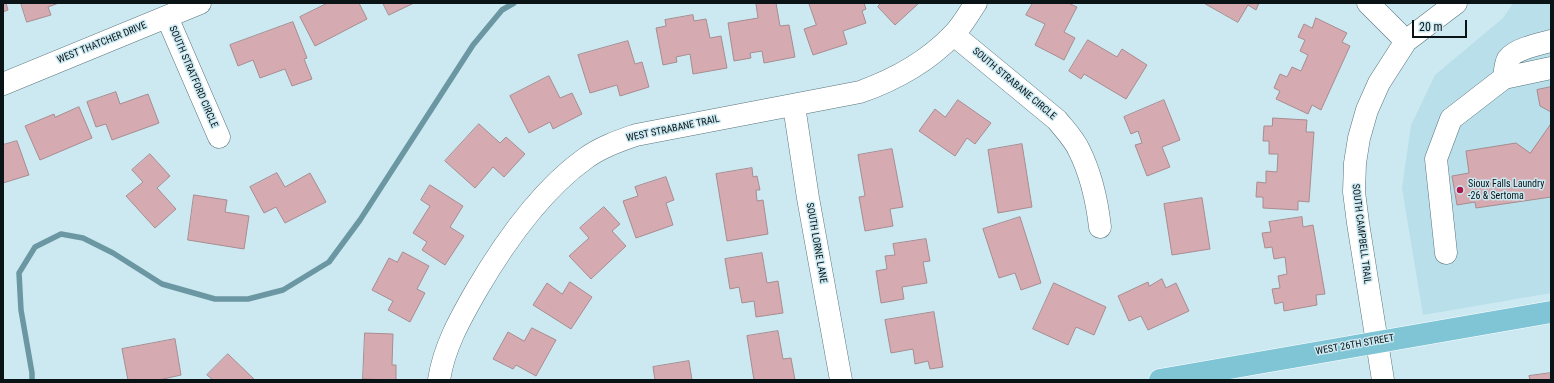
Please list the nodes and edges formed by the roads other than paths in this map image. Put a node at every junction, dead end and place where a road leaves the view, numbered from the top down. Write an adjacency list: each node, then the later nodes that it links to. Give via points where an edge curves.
1 (200, 3): 5 (street, WEST THATCHER DRIVE)
2 (976, 3): 6 (street, WEST STRABANE TRAIL)
3 (1368, 3): 7 (street)
4 (1456, 3): 7 (street, SOUTH CAMPBELL TRAIL)
5 (167, 16): 11 (street, WEST THATCHER DRIVE); 13 (street, SOUTH STRATFORD CIRCLE)
6 (954, 35): 12 (street, WEST STRABANE TRAIL, via 909,70 883,84 860,92); 14 (street, SOUTH STRABANE CIRCLE, via 1057,120 1071,137 1090,176)
7 (1406, 41): 17 (street, SOUTH CAMPBELL TRAIL, via 1379,84 1367,110 1355,163 1354,192)
8 (1551, 41): 10 (street, via 1513,54 1507,60)
9 (1551, 68): 10 (street)
10 (1504, 78): 15 (street, via 1451,119 1436,159)
11 (3, 84)
12 (794, 106): 18 (street, WEST STRABANE TRAIL, via 636,135 587,157 561,178 524,219 497,256 450,339); 19 (street, SOUTH LORNE LANE)
13 (219, 137)
14 (1100, 227)
15 (1446, 253)
16 (1551, 312): 17 (main road, WEST 26TH STREET)
17 (1377, 341): 20 (main road, WEST 26TH STREET); 21 (street, SOUTH CAMPBELL TRAIL)
18 (438, 380)
19 (841, 380)
20 (1160, 380)
21 (1383, 380)

